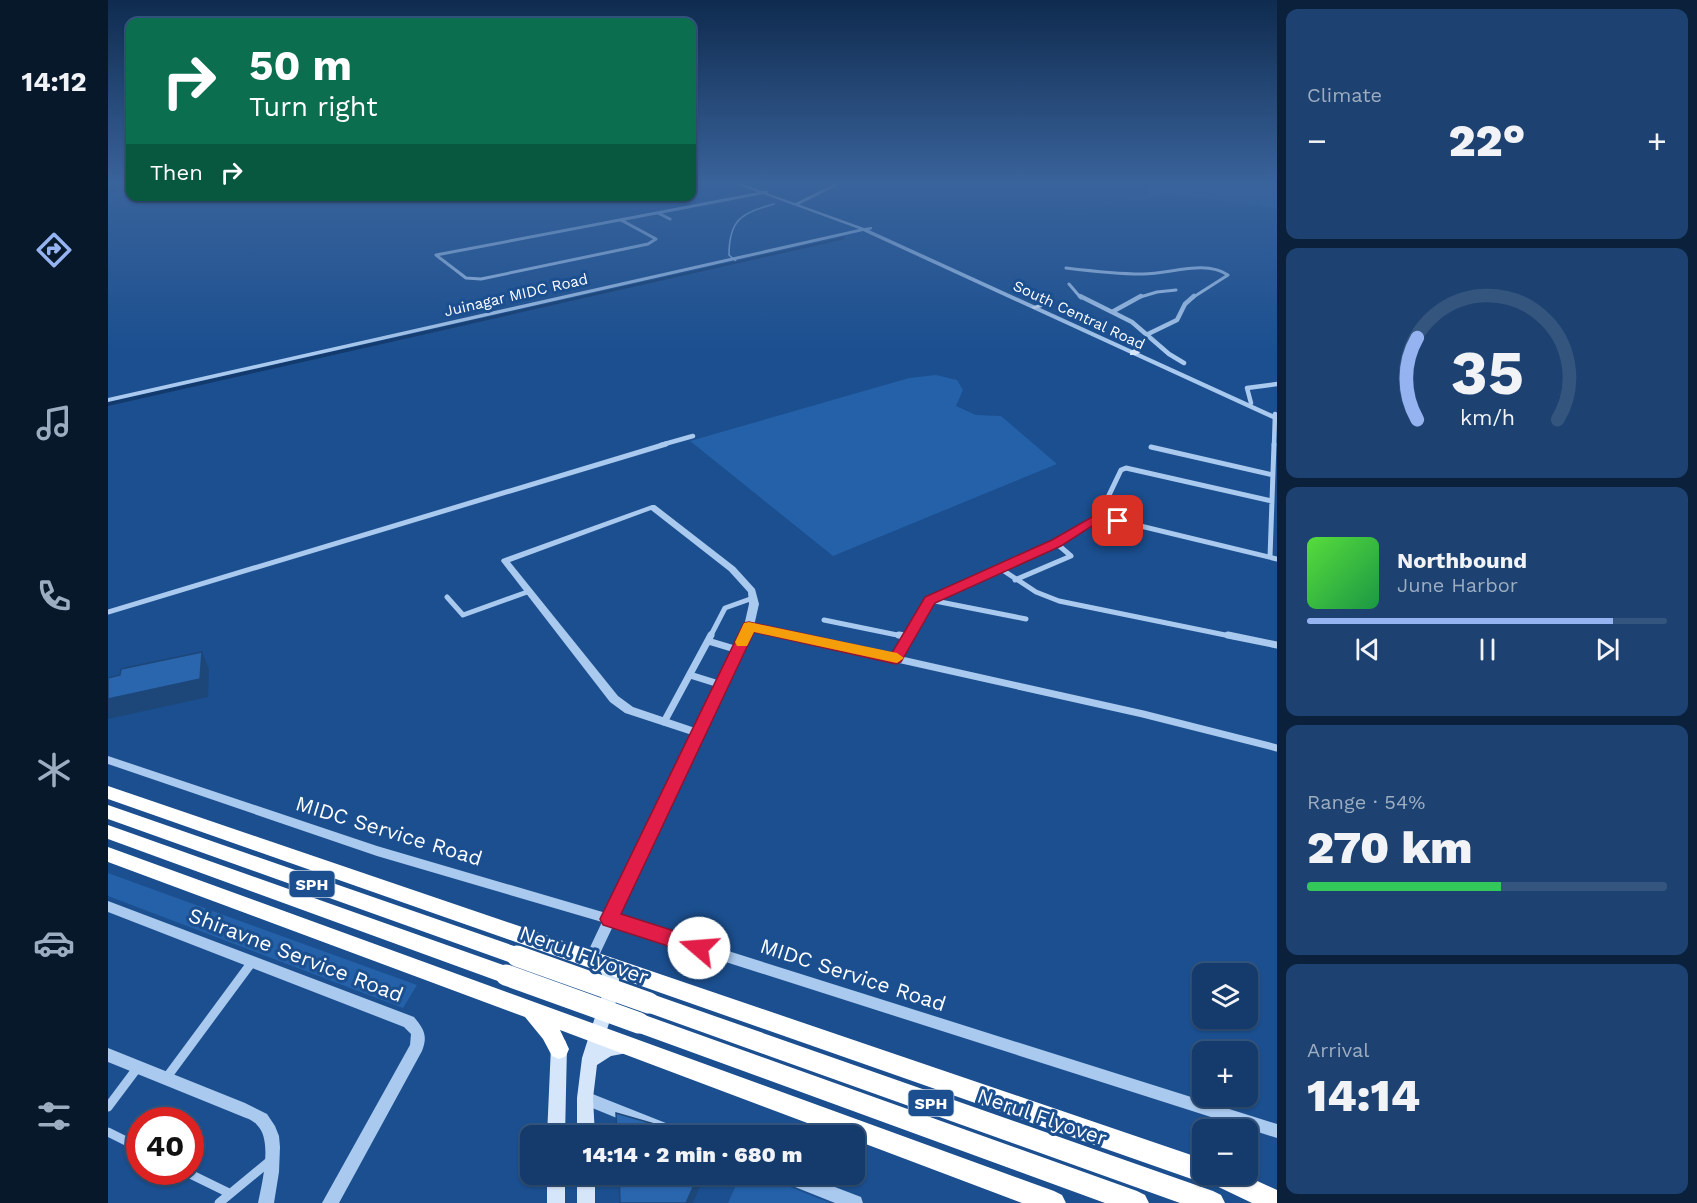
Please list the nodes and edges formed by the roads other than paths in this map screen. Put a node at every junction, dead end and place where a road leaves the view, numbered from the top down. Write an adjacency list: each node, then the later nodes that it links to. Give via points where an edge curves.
1 (522, 239): 2 (street, via 436,255 466,278 481,279 648,244)
2 (656, 239)
3 (822, 239): 9 (street, Juinagar MIDC Road)
4 (889, 239): 12 (street, South Central Road)
5 (1066, 268): 10 (street, via 1159,273 1208,268 1228,275 1190,298 1172,324)
6 (1069, 284): 8 (street, via 1084,301)
7 (1176, 290): 8 (street, via 1134,298)
8 (1112, 312): 10 (street)
9 (428, 327): 11 (street, Juinagar MIDC Road); 15 (street, Juinagar MIDC Road)
10 (1148, 334): 13 (street, via 1169,356)
11 (352, 342)
12 (1136, 352): 16 (street, South Central Road); 17 (street, South Central Road)
13 (1184, 363)
14 (1277, 384): 16 (street, via 1247,388)
15 (108, 400)
16 (1251, 403): 17 (street, South Central Road)
17 (1276, 417): 20 (street)
18 (693, 436): 31 (street)
19 (1151, 447): 20 (street)
20 (1273, 475): 21 (street)
21 (1272, 501): 22 (street, via 1126,468 1121,470); 24 (street)
22 (1099, 516): 23 (street); 24 (street)
23 (1056, 543): 25 (street); 26 (street, via 1071,556)
24 (1274, 558)
25 (1000, 569): 26 (street); 30 (street)
26 (1015, 580): 37 (street, via 1059,601)
27 (530, 591): 28 (street, via 463,615); 29 (street, via 505,561 652,507 732,569 752,591); 42 (street, via 603,688 629,710)
28 (447, 597)
29 (753, 598): 34 (street); 36 (street, via 725,608)
30 (930, 600): 32 (street); 35 (street)
31 (108, 612)
32 (1026, 619)
33 (824, 620): 35 (street)
34 (749, 626): 38 (street); 39 (street)
35 (909, 637): 39 (street)
36 (708, 641): 38 (street); 40 (street)
37 (1277, 645)
38 (738, 650): 41 (street)
39 (896, 659): 44 (street)
40 (690, 675): 41 (street); 42 (street)
41 (722, 685): 43 (street)
42 (664, 722): 43 (street)
43 (699, 733): 51 (street)
44 (1277, 748)
45 (108, 760): 51 (street, MIDC Service Road, via 377,851)
46 (108, 792): 52 (highway)
47 (108, 812): 87 (highway, Nerul Flyover / SPH, bridge)
48 (108, 832): 86 (highway, SPH, bridge)
49 (108, 854): 54 (highway)
50 (108, 906): 53 (street, Shiravne Service Road)
51 (610, 919): 52 (street); 67 (street, MIDC Service Road)
52 (591, 958): 54 (main road, via 559,967 550,981); 55 (main road, via 612,984 606,1007); 71 (highway)
53 (252, 961): 61 (street); 81 (street, Shiravne Service Road, via 409,1022 418,1032 417,1046)
54 (543, 1015): 55 (highway); 57 (highway)
55 (589, 1032): 56 (highway); 59 (main road)
56 (630, 1047): 59 (main road, via 608,1048); 85 (highway)
57 (559, 1049): 64 (main road)
58 (108, 1055): 60 (street)
59 (590, 1060): 62 (main road)
60 (138, 1067): 61 (street); 63 (street)
61 (167, 1077): 70 (street, via 264,1120)
62 (585, 1098): 65 (main road); 66 (street)
63 (108, 1107)
64 (556, 1125)
65 (586, 1125)
66 (653, 1125)
67 (1277, 1131)
68 (108, 1132): 69 (street)
69 (126, 1141)
70 (274, 1158): 77 (street); 80 (street)
71 (1192, 1167)
72 (204, 1181): 77 (street)
73 (556, 1185): 82 (main road)
74 (586, 1185): 83 (main road)
75 (808, 1185): 84 (street)
76 (1239, 1185): 78 (highway)
77 (229, 1193): 79 (street)
78 (1277, 1202)
79 (219, 1203)
80 (266, 1203)
81 (330, 1203)
82 (556, 1203)
83 (586, 1203)
84 (855, 1203)
85 (1054, 1203)
86 (1137, 1203)
87 (1214, 1203)

